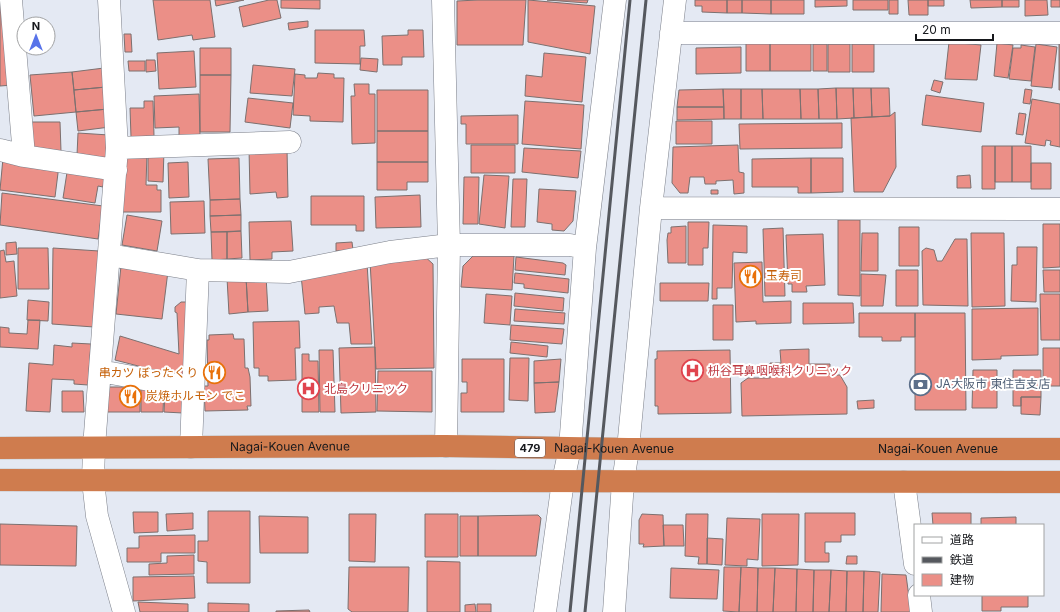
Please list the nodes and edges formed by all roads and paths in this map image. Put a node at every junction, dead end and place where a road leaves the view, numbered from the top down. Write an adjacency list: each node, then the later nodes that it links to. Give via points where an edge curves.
1 (11, 0): 11 (street)
2 (109, 0): 9 (street)
3 (443, 0): 15 (street)
4 (614, 0): 16 (street)
5 (675, 0): 6 (street)
6 (671, 33): 7 (street); 13 (street)
7 (1060, 33)
8 (290, 142): 9 (street)
9 (117, 148): 12 (street)
10 (0, 150): 11 (street)
11 (24, 156): 12 (street)
12 (116, 170): 17 (street)
13 (651, 208): 14 (street); 26 (street)
14 (1060, 208)
15 (449, 245): 16 (street, via 570,245); 18 (street, via 390,252 289,272); 21 (street)
16 (585, 248): 25 (street)
17 (109, 255): 18 (street); 19 (street)
18 (198, 270): 20 (street)
19 (100, 371): 20 (street); 22 (street)
20 (193, 388): 23 (street)
21 (446, 446): 23 (highway, Nagai-Kouen Avenue / 479); 25 (highway, Nagai-Kouen Avenue / 479)
22 (94, 447): 23 (highway, Nagai-Kouen Avenue / 479); 24 (highway, Nagai-Kouen Avenue / 479); 29 (street)
23 (191, 447)
24 (0, 448)
25 (570, 448): 26 (highway, Nagai-Kouen Avenue / 479); 30 (street)
26 (628, 449): 27 (highway, Nagai-Kouen Avenue / 479); 31 (street)
27 (1060, 449)
28 (0, 480): 29 (highway)
29 (93, 481): 30 (highway); 36 (street, via 97,516)
30 (563, 481): 31 (highway); 37 (street)
31 (623, 482): 32 (highway); 38 (street)
32 (904, 482): 33 (highway); 34 (street)
33 (1060, 482)
34 (914, 557)
35 (919, 596): 39 (street)
36 (124, 612)
37 (545, 612)
38 (614, 612)
39 (921, 612)

